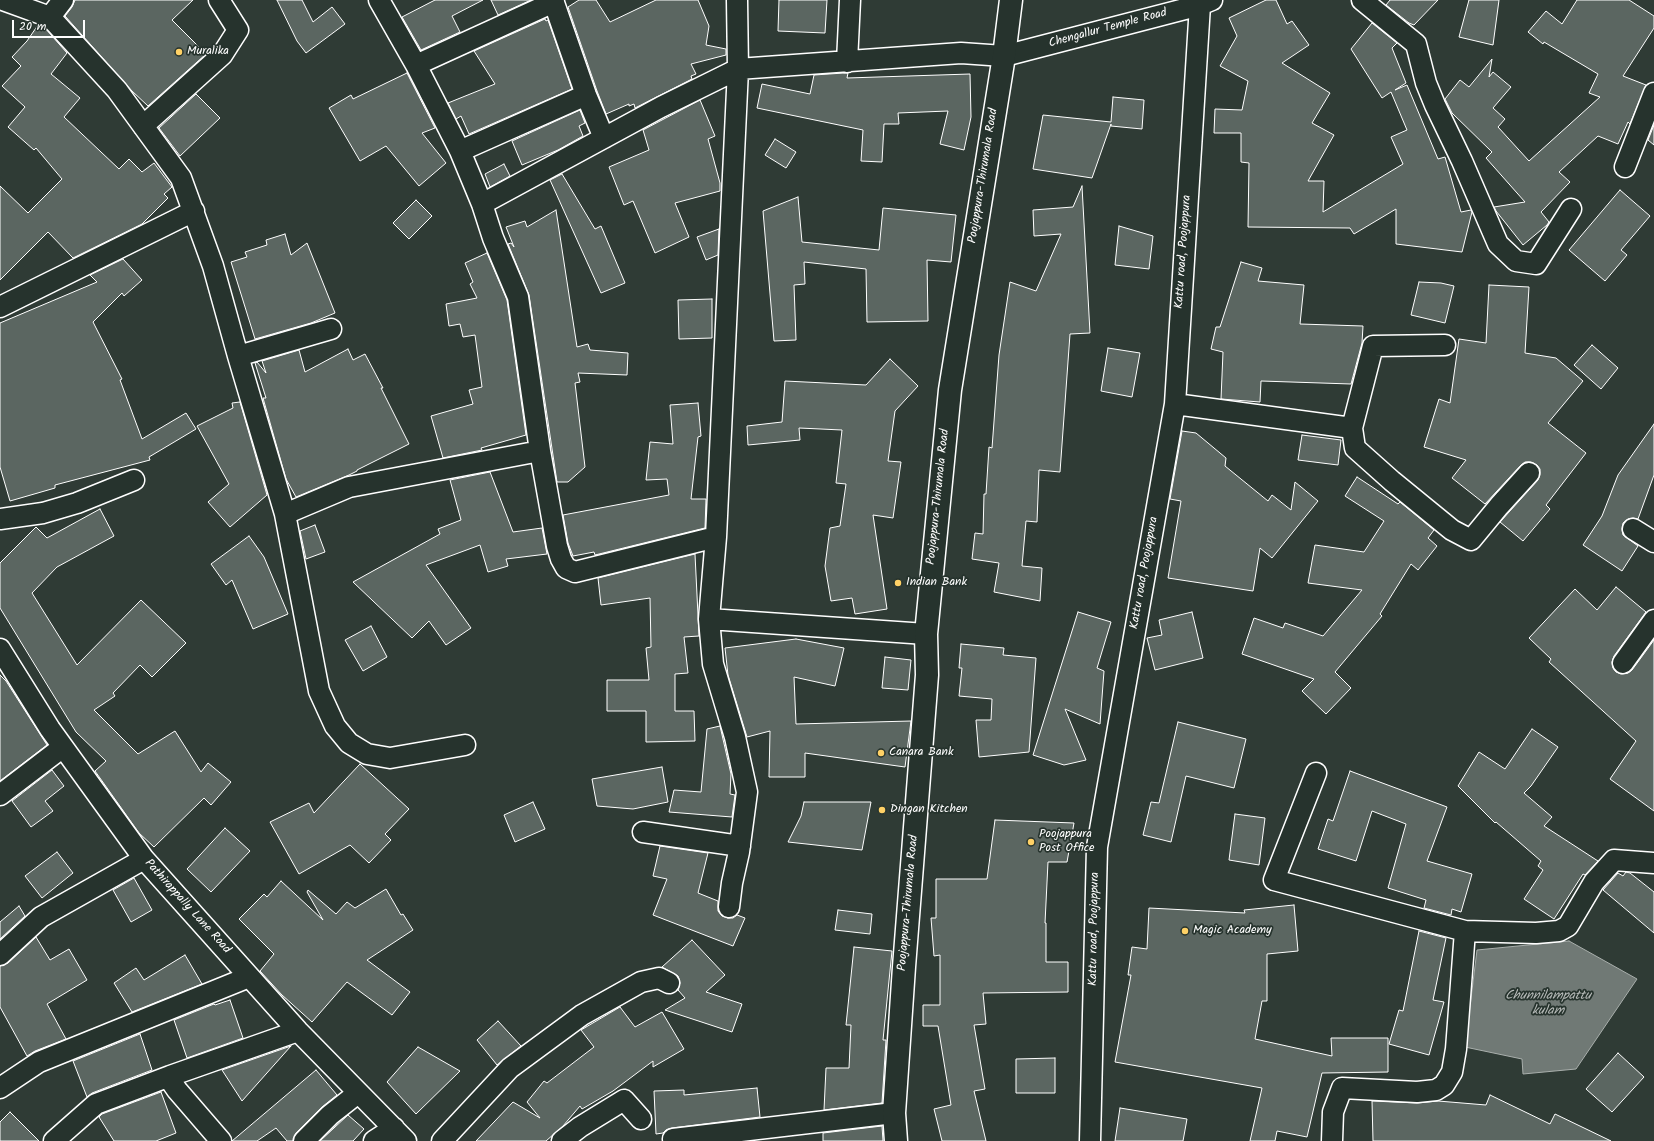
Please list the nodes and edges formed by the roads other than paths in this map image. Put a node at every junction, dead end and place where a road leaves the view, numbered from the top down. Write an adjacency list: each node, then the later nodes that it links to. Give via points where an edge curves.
1 (3, 0): 11 (street)
2 (63, 0): 11 (street)
3 (220, 0): 18 (street, via 238,30 222,55)
4 (379, 0): 14 (street)
5 (737, 0): 15 (street)
6 (850, 0): 13 (street)
7 (1011, 0): 12 (main road, Poojappura-Thirumala Road)
8 (1362, 0): 23 (street, via 1416,44 1426,83 1435,105 1498,244 1516,261 1536,264)
9 (553, 1): 14 (street); 17 (street)
10 (1206, 2): 12 (street, Chengallur Temple Road); 29 (street, Kattu road, Poojappura)
11 (50, 17): 18 (street, via 117,90)
12 (1004, 56): 13 (street, Chengallur Temple Road, via 962,53); 41 (main road, Poojappura-Thirumala Road, via 950,390)
13 (847, 62): 15 (street, Chengallur Temple Road)
14 (416, 65): 20 (street)
15 (738, 69): 19 (street); 37 (street)
16 (1654, 93): 21 (street)
17 (586, 95): 19 (street); 20 (street)
18 (144, 126): 24 (street, via 181,178)
19 (604, 138): 22 (street)
20 (460, 151): 22 (street)
21 (1625, 167)
22 (482, 204): 31 (street, via 493,238 518,297)
23 (1571, 209)
24 (194, 211): 25 (street); 28 (street, via 213,266)
25 (0, 307)
26 (331, 329): 28 (street)
27 (1445, 345): 30 (street, via 1373,346)
28 (238, 356): 34 (street)
29 (1175, 404): 30 (street); 72 (street, Kattu road, Poojappura, via 1097,847)
30 (1352, 428): 32 (street, via 1355,448 1452,530 1471,540 1498,506)
31 (540, 451): 34 (street, via 349,488); 37 (street, via 557,546 566,568 575,572)
32 (1529, 474)
33 (134, 480): 35 (street, via 78,503 43,513)
34 (285, 514): 44 (street, via 319,691 335,726 349,743 367,754 390,758)
35 (0, 519)
36 (1633, 529): 38 (street)
37 (716, 537): 39 (street)
38 (1654, 542)
39 (709, 619): 41 (street); 49 (street, via 713,664 735,737 746,792)
40 (1654, 620): 43 (street)
41 (926, 634): 61 (main road, Poojappura-Thirumala Road, via 927,675)
42 (0, 649): 45 (street, Pathirappally Lane Road)
43 (1623, 663)
44 (466, 745)
45 (63, 747): 47 (street); 50 (street, Pathirappally Lane Road)
46 (1316, 773): 53 (street, via 1274,880)
47 (0, 795)
48 (643, 832): 49 (street)
49 (740, 846): 52 (street)
50 (144, 859): 54 (street, via 41,917); 55 (street, Pathirappally Lane Road)
51 (1654, 863): 53 (street, via 1614,860 1594,882 1568,926 1560,931)
52 (729, 907)
53 (1465, 931): 73 (street, via 1456,1049 1452,1072 1444,1085 1436,1090 1417,1092 1342,1088 1333,1112)
54 (0, 955)
55 (250, 977): 57 (street, Pathirappally Lane Road); 59 (street, via 39,1062)
56 (670, 983): 69 (street, via 659,978 641,982 582,1015 510,1068)
57 (298, 1031): 58 (street); 60 (street, Pathirappally Lane Road)
58 (168, 1076): 65 (street, via 96,1104); 66 (street)
59 (0, 1088)
60 (358, 1093): 63 (street, Pathirappally Lane Road); 67 (street, via 330,1115)
61 (894, 1113): 64 (street); 71 (main road, Poojappura-Thirumala Road)
62 (641, 1119): 70 (street, via 624,1100)
63 (400, 1135): 68 (street)
64 (673, 1139)
65 (54, 1141)
66 (221, 1141)
67 (304, 1141)
68 (374, 1141)
69 (442, 1141)
70 (562, 1141)
71 (896, 1141)
72 (1090, 1141)
73 (1332, 1141)

